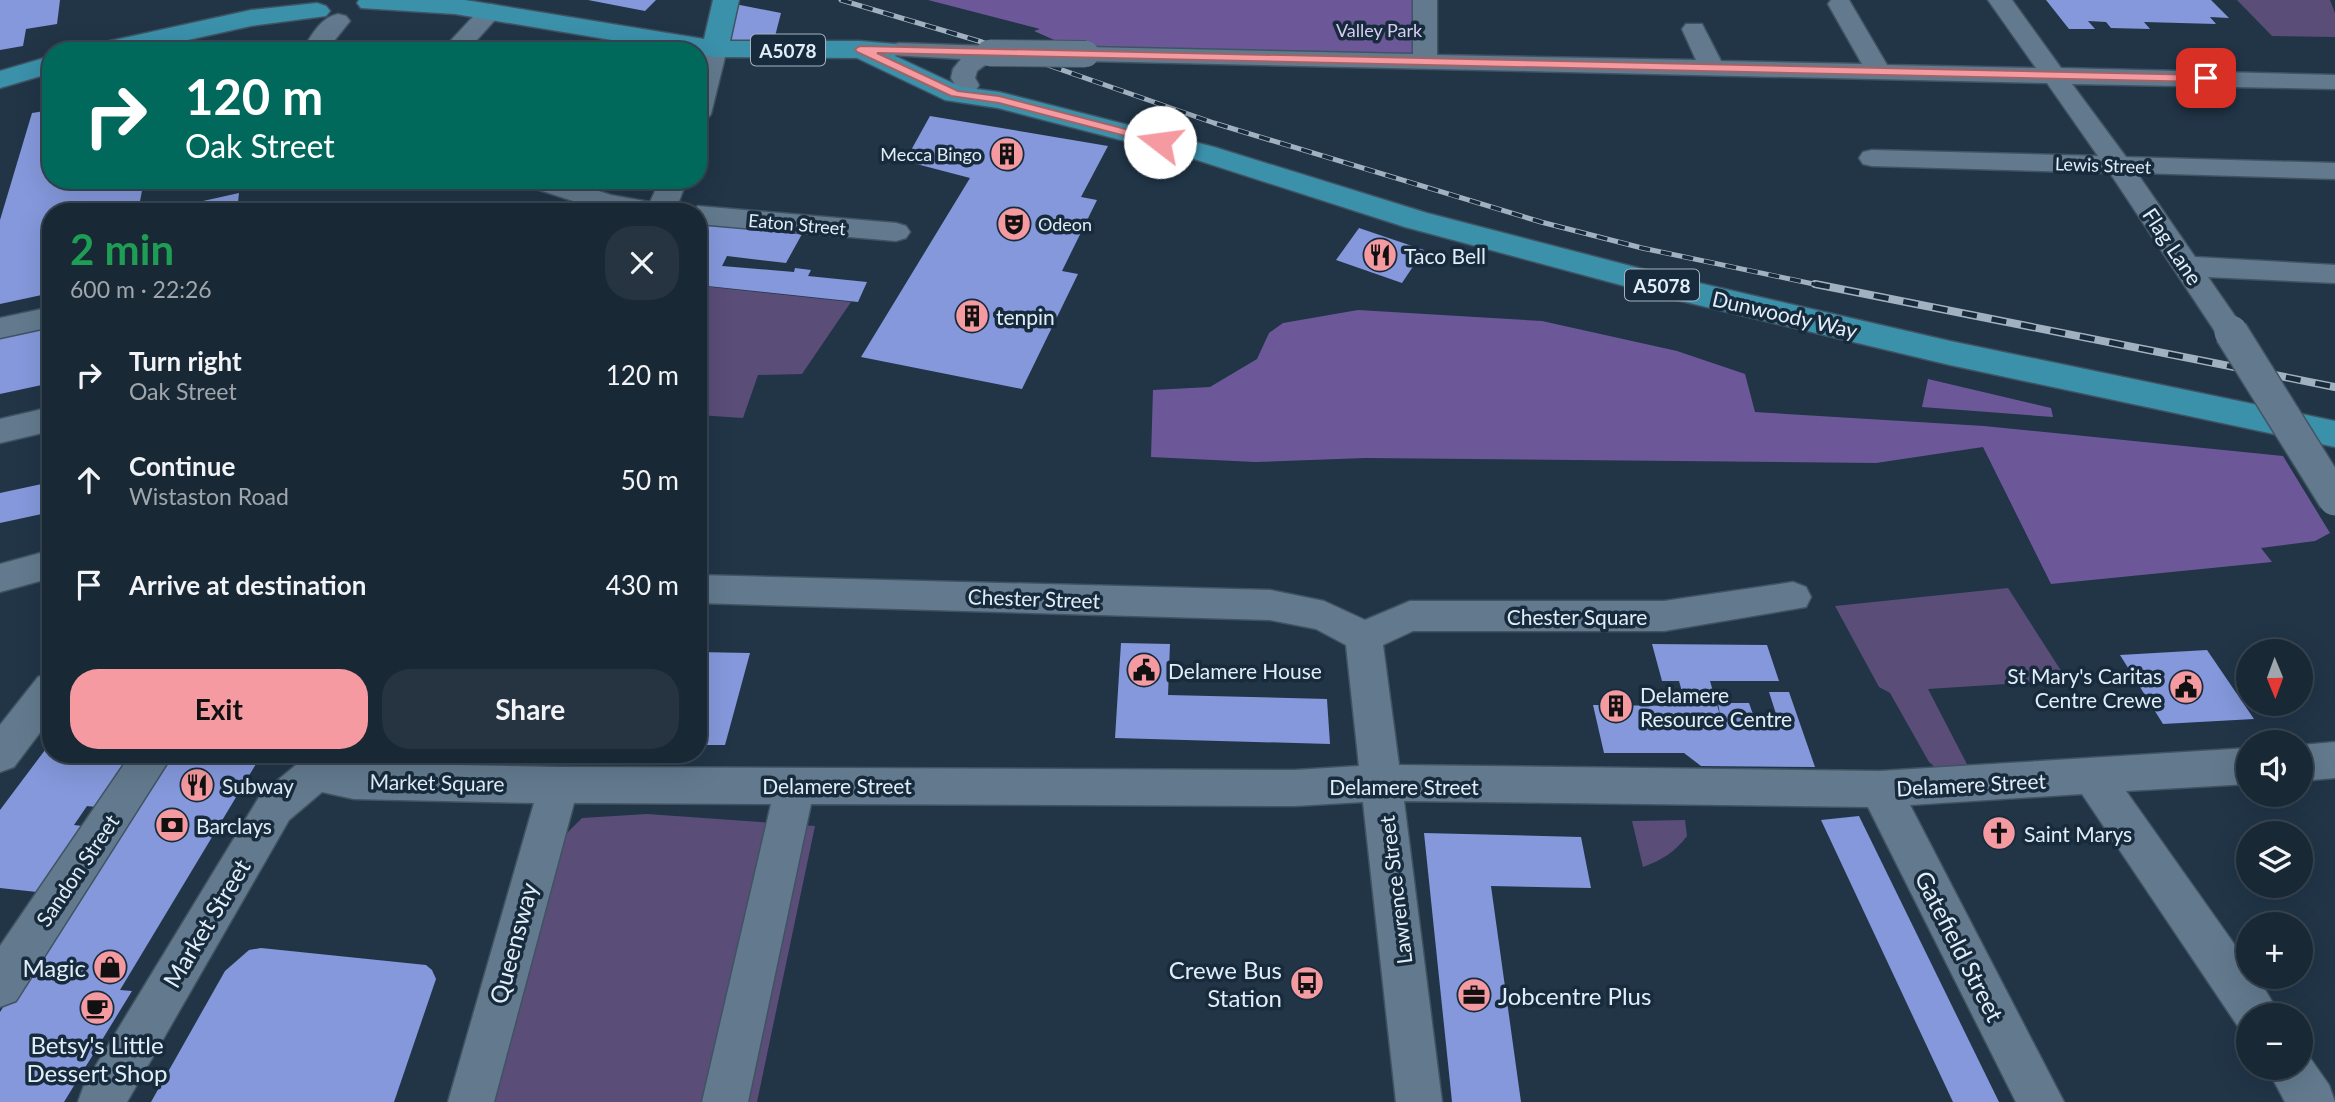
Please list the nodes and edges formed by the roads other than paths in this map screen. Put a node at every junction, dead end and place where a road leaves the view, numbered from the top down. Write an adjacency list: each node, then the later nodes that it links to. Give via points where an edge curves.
1 (726, 0): 14 (main road)
2 (1425, 0): 18 (street)
3 (2000, 0): 22 (street, Flag Lane)
4 (370, 2): 6 (main road, via 364,13); 7 (main road, A5078)
5 (1840, 4): 21 (street)
6 (329, 11): 9 (main road, via 199,28); 10 (street)
7 (491, 11): 11 (street); 12 (main road, A5078)
8 (1695, 29): 20 (street)
9 (139, 42)
10 (319, 42)
11 (462, 42)
12 (674, 42)
13 (707, 48): 14 (main road, A5078)
14 (715, 49): 15 (main road, A5078); 24 (street)
15 (860, 49): 16 (main road, A5078); 27 (main road, Dunwoody Way / A5078, via 955,94)
16 (899, 50): 17 (street); 26 (main road, Dunwoody Way / A5078)
17 (986, 53): 18 (street, bridge); 26 (street, via 965,69)
18 (1425, 63): 20 (street)
19 (42, 67): 23 (main road)
20 (1712, 68): 21 (street)
21 (1878, 71): 22 (street)
22 (2052, 74): 25 (street); 29 (street, Flag Lane)
23 (0, 80)
24 (707, 80)
25 (2335, 82)
26 (967, 85): 27 (main road, Dunwoody Way / A5078)
27 (999, 100): 41 (main road, Dunwoody Way / A5078, via 1204,153 1416,220 1673,288 1950,353)
28 (1872, 158): 29 (street, Lewis Street)
29 (2118, 165): 30 (street, Lewis Street); 35 (street, Flag Lane)
30 (2335, 172)
31 (564, 189): 32 (street)
32 (607, 203)
33 (707, 216): 34 (street, Eaton Street)
34 (897, 232)
35 (2186, 266): 36 (street); 42 (street, Flag Lane, bridge)
36 (2335, 274)
37 (42, 319): 38 (street)
38 (0, 328)
39 (42, 421): 40 (street)
40 (0, 431)
41 (2335, 434)
42 (2335, 499)
43 (42, 566): 44 (street)
44 (0, 578)
45 (707, 589): 47 (street, Chester Street, via 1270,605 1324,616)
46 (1793, 597): 47 (street, Chester Square, via 1664,616 1410,616)
47 (1364, 637): 56 (street, Lawrence Street)
48 (42, 700): 49 (street)
49 (0, 755)
50 (2335, 760): 51 (street)
51 (2313, 762)
52 (147, 763): 60 (street, Sandon Street)
53 (314, 764): 57 (street, Market Square, via 354,781); 63 (street, Market Street, via 275,807)
54 (2236, 767): 55 (street, Delamere Street)
55 (2093, 777): 59 (street, Delamere Street); 61 (street)
56 (1383, 783): 58 (street, Delamere Street, via 1295,788); 59 (street, Delamere Street); 66 (street, Lawrence Street)
57 (559, 785): 58 (street, Delamere Street); 64 (street, Queensway)
58 (795, 785): 65 (street)
59 (1880, 789): 67 (street, Gatefield Street)
60 (0, 985)
61 (2249, 1003)
62 (2298, 1080): 68 (street)
63 (101, 1102)
64 (471, 1102)
65 (725, 1102)
66 (1419, 1102)
67 (2041, 1102)
68 (2312, 1102)

